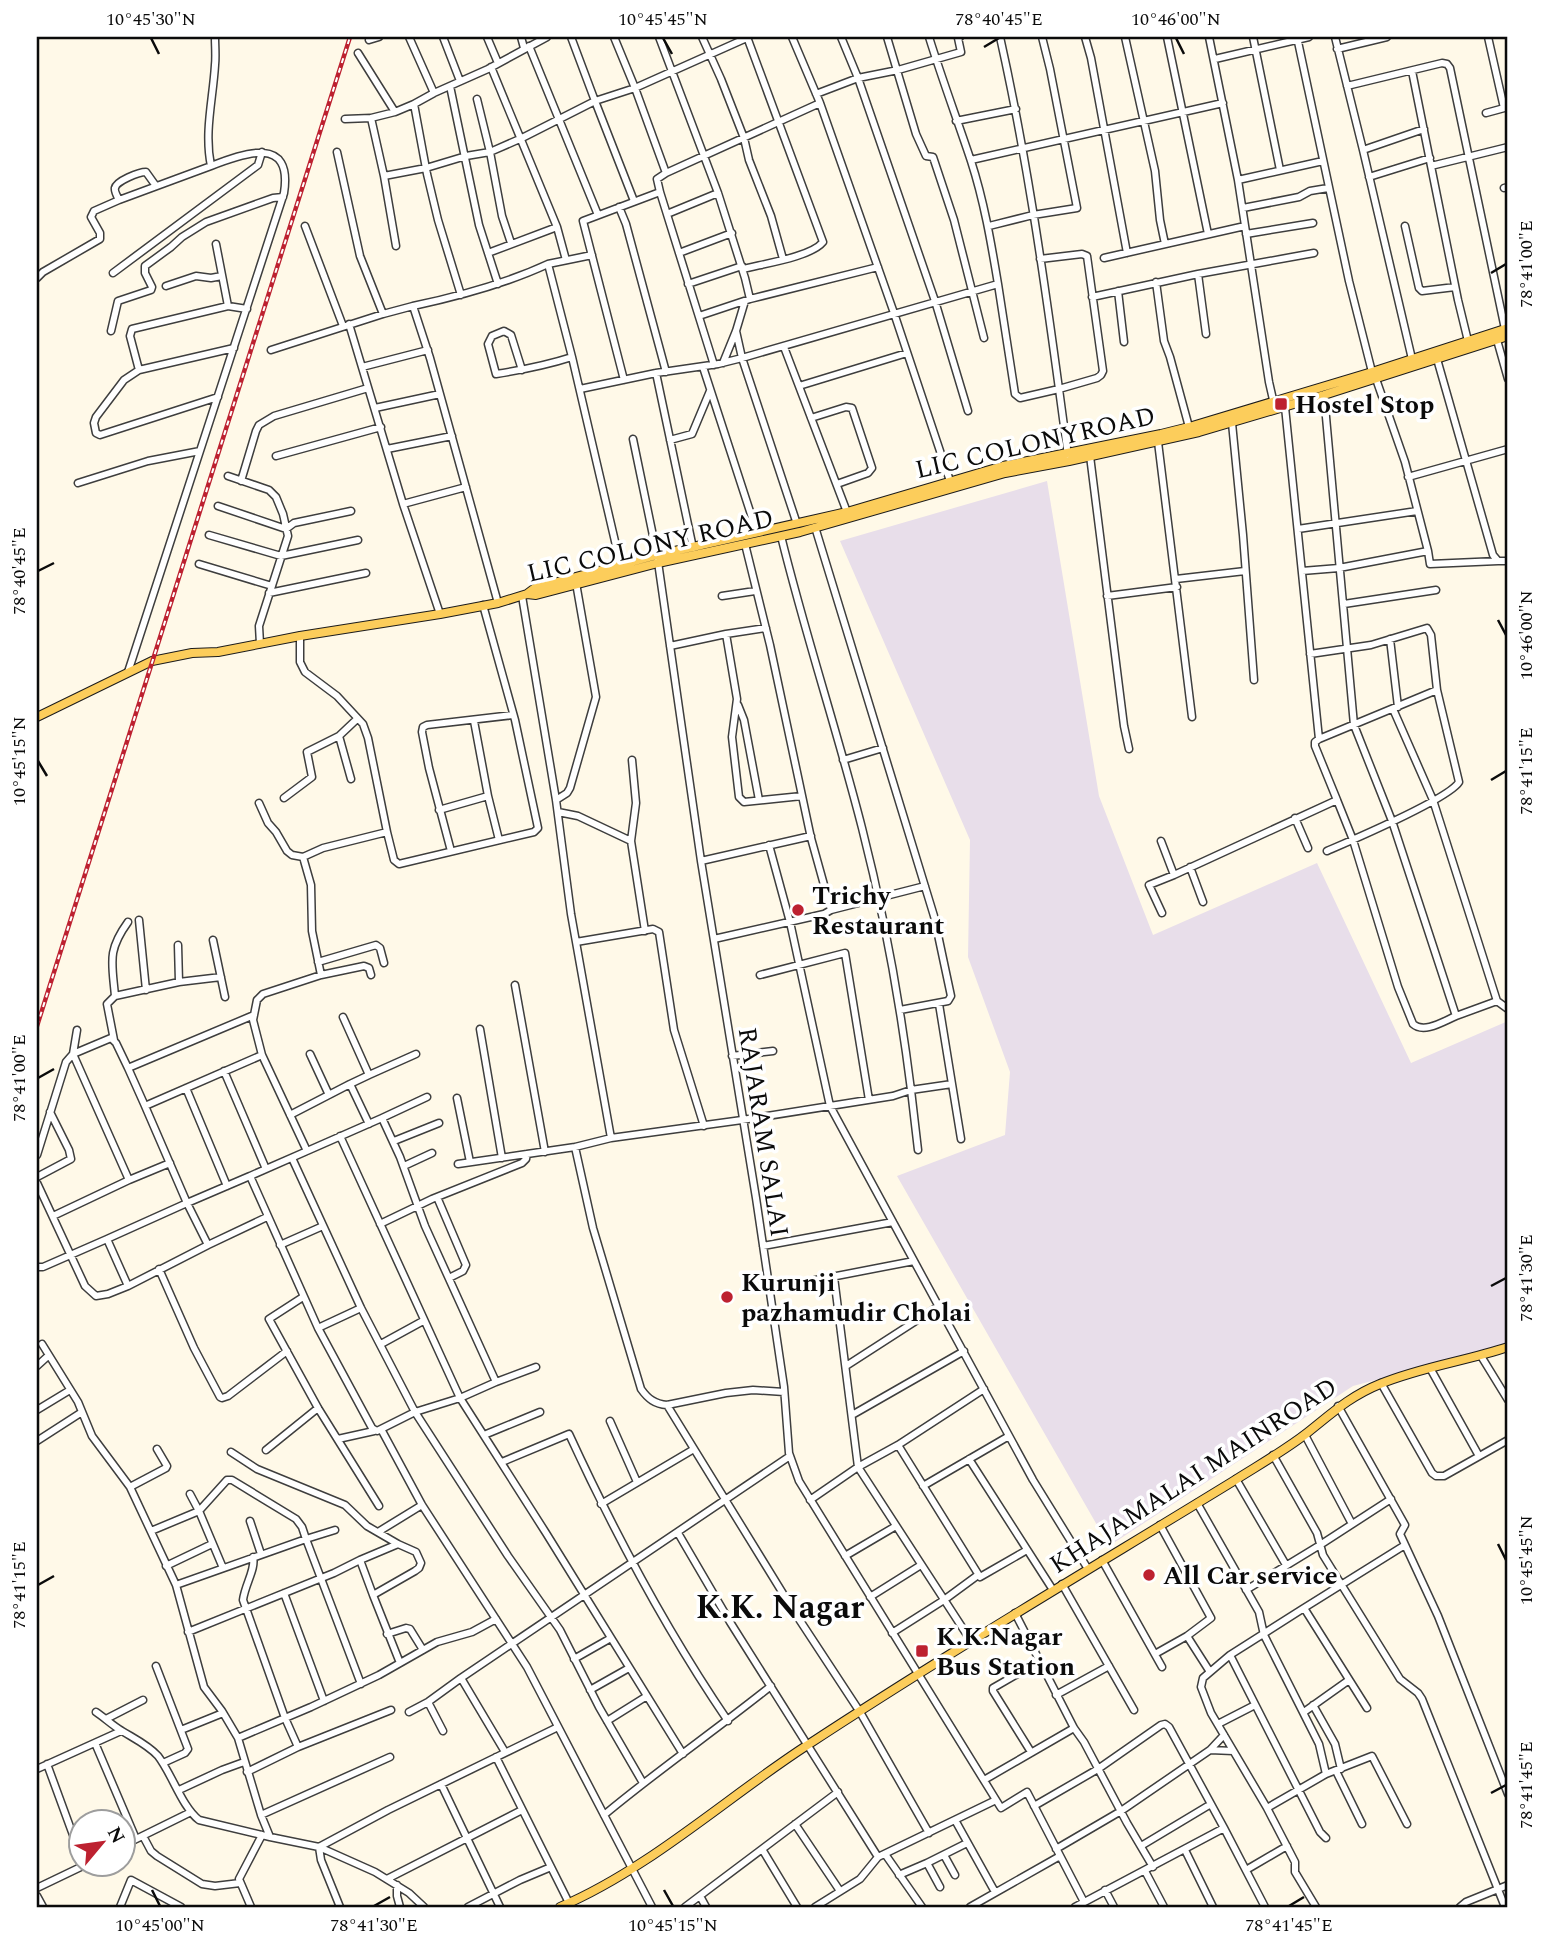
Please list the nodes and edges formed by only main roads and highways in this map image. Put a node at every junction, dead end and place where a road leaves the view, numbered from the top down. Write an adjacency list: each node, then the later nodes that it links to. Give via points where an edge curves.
1 (1507, 331): 2 (main road, LIC COLONYROAD); 2 (main road, LIC COLONYROAD, via 1497,340)
2 (1427, 358): 3 (main road, LIC COLONYROAD); 3 (main road, LIC COLONYROAD, via 1412,359)
3 (1374, 375): 4 (main road, LIC COLONYROAD); 4 (main road, LIC COLONYROAD, via 1324,395)
4 (1274, 406): 5 (main road, LIC COLONYROAD, via 1189,427); 5 (main road, via 1232,423)
5 (1161, 439): 6 (main road, LIC COLONYROAD); 6 (main road)
6 (1068, 457): 7 (main road, LIC COLONYROAD)
7 (951, 485): 8 (main road, LIC COLONY ROAD); 8 (main road, LIC COLONYROAD)
8 (807, 525): 9 (main road, LIC COLONYROAD); 9 (main road, LIC COLONY ROAD, via 781,536)
9 (658, 559): 10 (main road, LIC COLONYROAD, via 535,588)
10 (524, 595): 11 (main road, LIC COLONY ROAD, via 440,614 152,661)
11 (37, 718)
12 (1508, 1347): 13 (main road, KHAJAMALAI MAINROAD, via 1381,1383 1338,1406 1305,1435 918,1674 632,1868)
13 (560, 1907)

